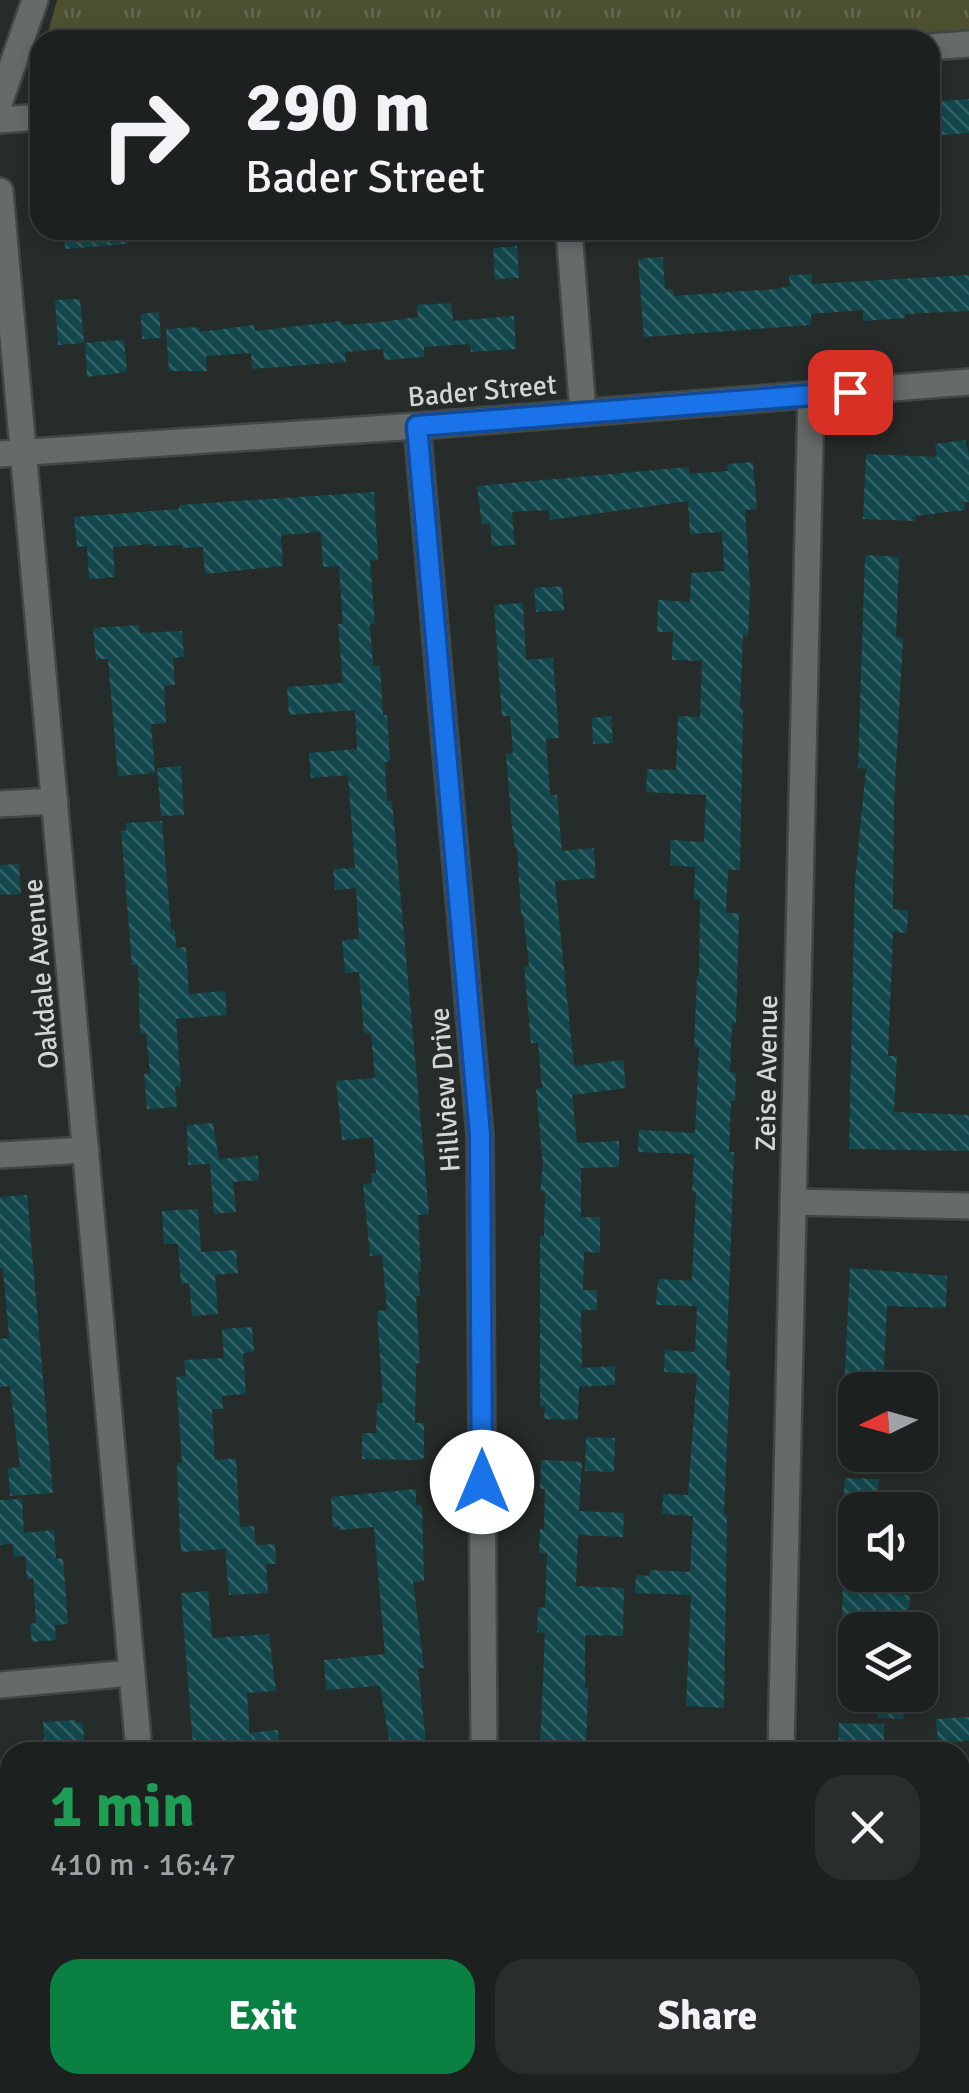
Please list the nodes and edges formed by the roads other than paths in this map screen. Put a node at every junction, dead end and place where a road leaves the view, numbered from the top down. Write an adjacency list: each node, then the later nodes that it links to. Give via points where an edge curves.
1 (35, 0): 4 (street)
2 (969, 44): 3 (street)
3 (940, 46)
4 (0, 101)
5 (30, 118): 6 (street)
6 (0, 120)
7 (0, 190): 13 (street, Oakdale Avenue)
8 (570, 240): 11 (street)
9 (969, 382): 10 (street, Bader Street)
10 (811, 394): 11 (street, Bader Street); 18 (street, Zeise Avenue)
11 (583, 412): 12 (street, Bader Street)
12 (417, 426): 13 (street, Bader Street); 23 (street, Hillview Drive, via 480,1135)
13 (12, 453): 14 (street, Oakdale Avenue)
14 (55, 801): 15 (street); 16 (street, Oakdale Avenue)
15 (0, 804)
16 (86, 1150): 17 (street); 20 (street, Oakdale Avenue)
17 (0, 1155)
18 (793, 1202): 19 (street); 24 (street, Zeise Avenue)
19 (969, 1206)
20 (131, 1673): 21 (street); 22 (street, Oakdale Avenue)
21 (0, 1685)
22 (137, 1742)
23 (484, 1742)
24 (782, 1742)

